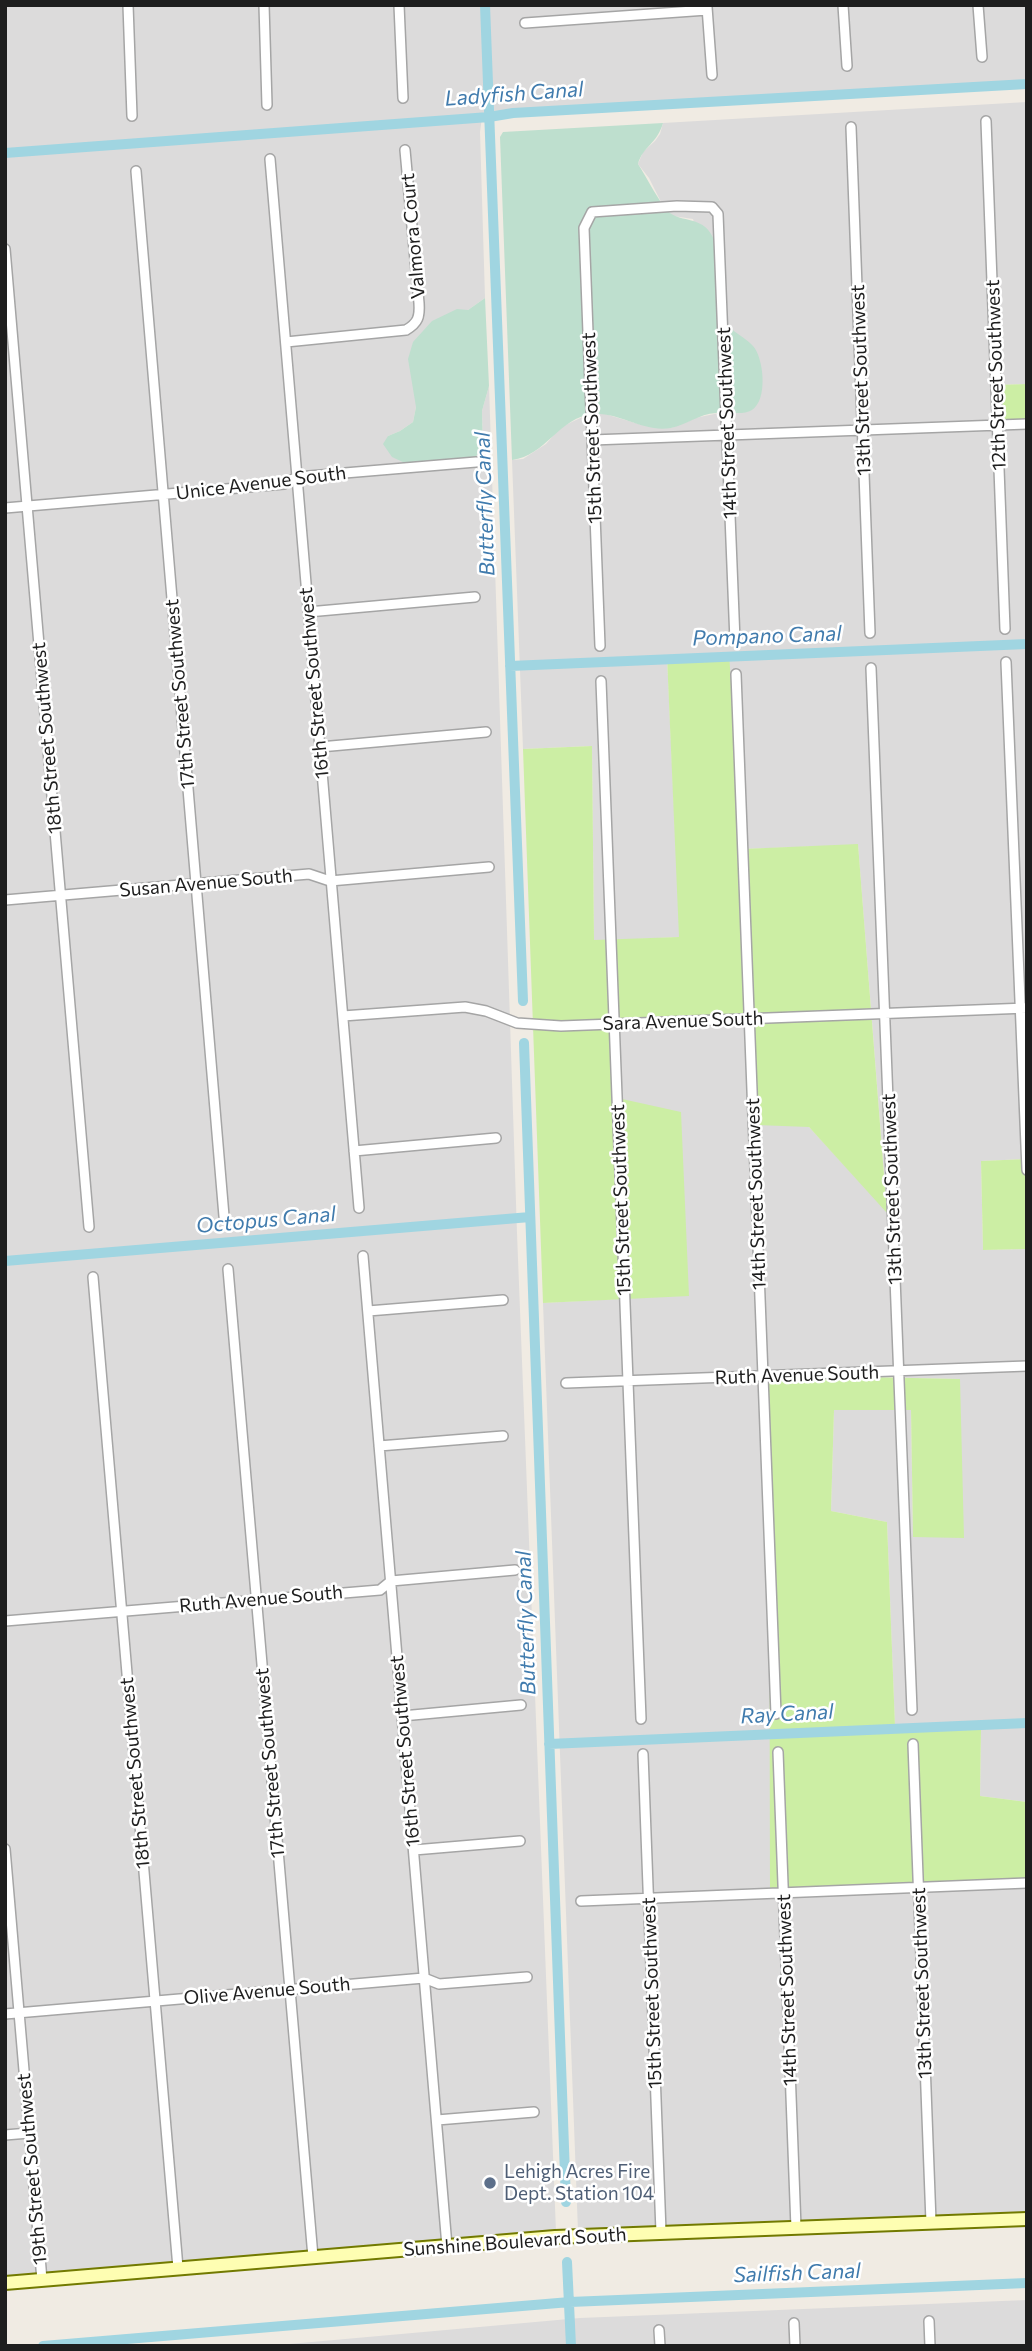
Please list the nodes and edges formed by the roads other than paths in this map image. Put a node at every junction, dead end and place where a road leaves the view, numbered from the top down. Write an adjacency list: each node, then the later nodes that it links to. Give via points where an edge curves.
1 (128, 5): 13 (street)
2 (264, 5): 12 (street)
3 (399, 5): 11 (street)
4 (843, 5): 9 (street)
5 (978, 5): 8 (street)
6 (707, 8): 7 (street); 10 (street)
7 (525, 23)
8 (982, 57)
9 (847, 66)
10 (712, 75)
11 (403, 98)
12 (267, 105)
13 (132, 116)
14 (986, 121): 23 (street, 12th Street Southwest)
15 (851, 127): 24 (street, 13th Street Southwest)
16 (405, 150): 21 (street, Valmora Court, via 417,322 406,330)
17 (270, 159): 21 (street, 16th Street Southwest)
18 (136, 171): 29 (street, 17th Street Southwest)
19 (712, 207): 25 (street, 14th Street Southwest, via 719,214); 26 (street, 15th Street Southwest, via 592,212 584,228)
20 (5, 249): 30 (street, 18th Street Southwest)
21 (286, 342): 28 (street, 16th Street Southwest)
22 (1027, 424): 23 (street)
23 (998, 425): 24 (street); 34 (street, 12th Street Southwest)
24 (862, 430): 25 (street); 35 (street, 13th Street Southwest)
25 (728, 435): 26 (street); 36 (street, 14th Street Southwest)
26 (592, 440): 37 (street, 15th Street Southwest)
27 (475, 462): 28 (street, Unice Avenue South)
28 (297, 477): 29 (street, Unice Avenue South, via 284,484); 33 (street, 16th Street Southwest)
29 (163, 495): 30 (street, Unice Avenue South); 46 (street, 17th Street Southwest)
30 (27, 507): 31 (street, Unice Avenue South); 47 (street, 18th Street Southwest)
31 (5, 508)
32 (475, 597): 33 (street)
33 (308, 612): 43 (street, 16th Street Southwest)
34 (1005, 629)
35 (870, 633)
36 (735, 641)
37 (600, 646)
38 (1006, 662): 49 (street)
39 (871, 668): 50 (street, 13th Street Southwest)
40 (736, 674): 52 (street, 14th Street Southwest)
41 (601, 681): 53 (street, 15th Street Southwest)
42 (486, 732): 43 (street)
43 (320, 747): 45 (street, 16th Street Southwest)
44 (489, 867): 45 (street, Susan Avenue South)
45 (330, 881): 46 (street, Susan Avenue South, via 309,874); 51 (street, 16th Street Southwest)
46 (196, 884): 47 (street, Susan Avenue South); 58 (street, 17th Street Southwest)
47 (61, 896): 48 (street, Susan Avenue South); 59 (street, 18th Street Southwest)
48 (5, 900)
49 (1023, 1008): 50 (street, Sara Avenue South); 56 (street)
50 (885, 1013): 52 (street, Sara Avenue South); 66 (street, 13th Street Southwest)
51 (343, 1016): 53 (street, Sara Avenue South, via 465,1007 528,1025); 55 (street, 16th Street Southwest)
52 (750, 1018): 53 (street, Sara Avenue South); 67 (street, 14th Street Southwest)
53 (615, 1023): 68 (street, 15th Street Southwest)
54 (496, 1138): 55 (street)
55 (354, 1151): 57 (street, 16th Street Southwest)
56 (1027, 1170)
57 (359, 1208)
58 (224, 1216)
59 (89, 1227)
60 (363, 1256): 64 (street, 16th Street Southwest)
61 (228, 1269): 74 (street, 17th Street Southwest)
62 (93, 1277): 75 (street, 18th Street Southwest)
63 (503, 1300): 64 (street)
64 (368, 1311): 71 (street, 16th Street Southwest)
65 (1027, 1366): 66 (street, Ruth Avenue South)
66 (899, 1371): 67 (street, Ruth Avenue South); 78 (street, 13th Street Southwest)
67 (763, 1376): 68 (street, Ruth Avenue South); 79 (street, 14th Street Southwest)
68 (628, 1381): 69 (street, Ruth Avenue South); 81 (street, 15th Street Southwest)
69 (566, 1383)
70 (503, 1436): 71 (street)
71 (379, 1446): 73 (street, 16th Street Southwest)
72 (515, 1570): 73 (street, Ruth Avenue South)
73 (391, 1581): 74 (street, Ruth Avenue South, via 380,1590); 80 (street, 16th Street Southwest)
74 (257, 1600): 75 (street, Ruth Avenue South); 95 (street, 17th Street Southwest)
75 (122, 1612): 76 (street, Ruth Avenue South); 96 (street, 18th Street Southwest)
76 (5, 1622)
77 (521, 1705): 80 (street)
78 (912, 1710)
79 (776, 1714)
80 (402, 1716): 87 (street, 16th Street Southwest)
81 (641, 1719)
82 (913, 1744): 89 (street, 13th Street Southwest)
83 (778, 1752): 90 (street, 14th Street Southwest)
84 (642, 1754): 91 (street, 15th Street Southwest)
85 (520, 1841): 87 (street)
86 (5, 1849): 97 (street, 19th Street Southwest)
87 (414, 1850): 94 (street, 16th Street Southwest)
88 (1027, 1883): 89 (street)
89 (919, 1887): 90 (street); 104 (street, 13th Street Southwest)
90 (783, 1892): 91 (street); 105 (street, 14th Street Southwest)
91 (648, 1898): 92 (street); 106 (street, 15th Street Southwest)
92 (581, 1901)
93 (527, 1977): 94 (street, Olive Avenue South, via 439,1984)
94 (424, 1978): 95 (street, Olive Avenue South); 100 (street, 16th Street Southwest)
95 (289, 1989): 96 (street, Olive Avenue South); 108 (street, 17th Street Southwest)
96 (155, 2001): 97 (street, Olive Avenue South); 109 (street, 18th Street Southwest)
97 (19, 2013): 98 (street, Olive Avenue South); 101 (street, 19th Street Southwest)
98 (5, 2014)
99 (534, 2112): 100 (street)
100 (437, 2120): 107 (street, 16th Street Southwest)
101 (29, 2133): 102 (street); 110 (street, 19th Street Southwest)
102 (5, 2136)
103 (1027, 2219): 104 (street, Sunshine Boulevard South)
104 (931, 2222): 105 (street, Sunshine Boulevard South)
105 (796, 2228): 106 (street, Sunshine Boulevard South)
106 (661, 2232): 107 (street, Sunshine Boulevard South)
107 (447, 2246): 108 (street, Sunshine Boulevard South)
108 (313, 2257): 109 (street, Sunshine Boulevard South)
109 (178, 2268): 110 (street, Sunshine Boulevard South)
110 (42, 2280): 111 (street, Sunshine Boulevard South)
111 (5, 2283)
112 (929, 2321): 117 (street)
113 (793, 2323): 116 (street)
114 (659, 2330): 115 (street)
115 (660, 2346)
116 (794, 2346)
117 (930, 2346)

